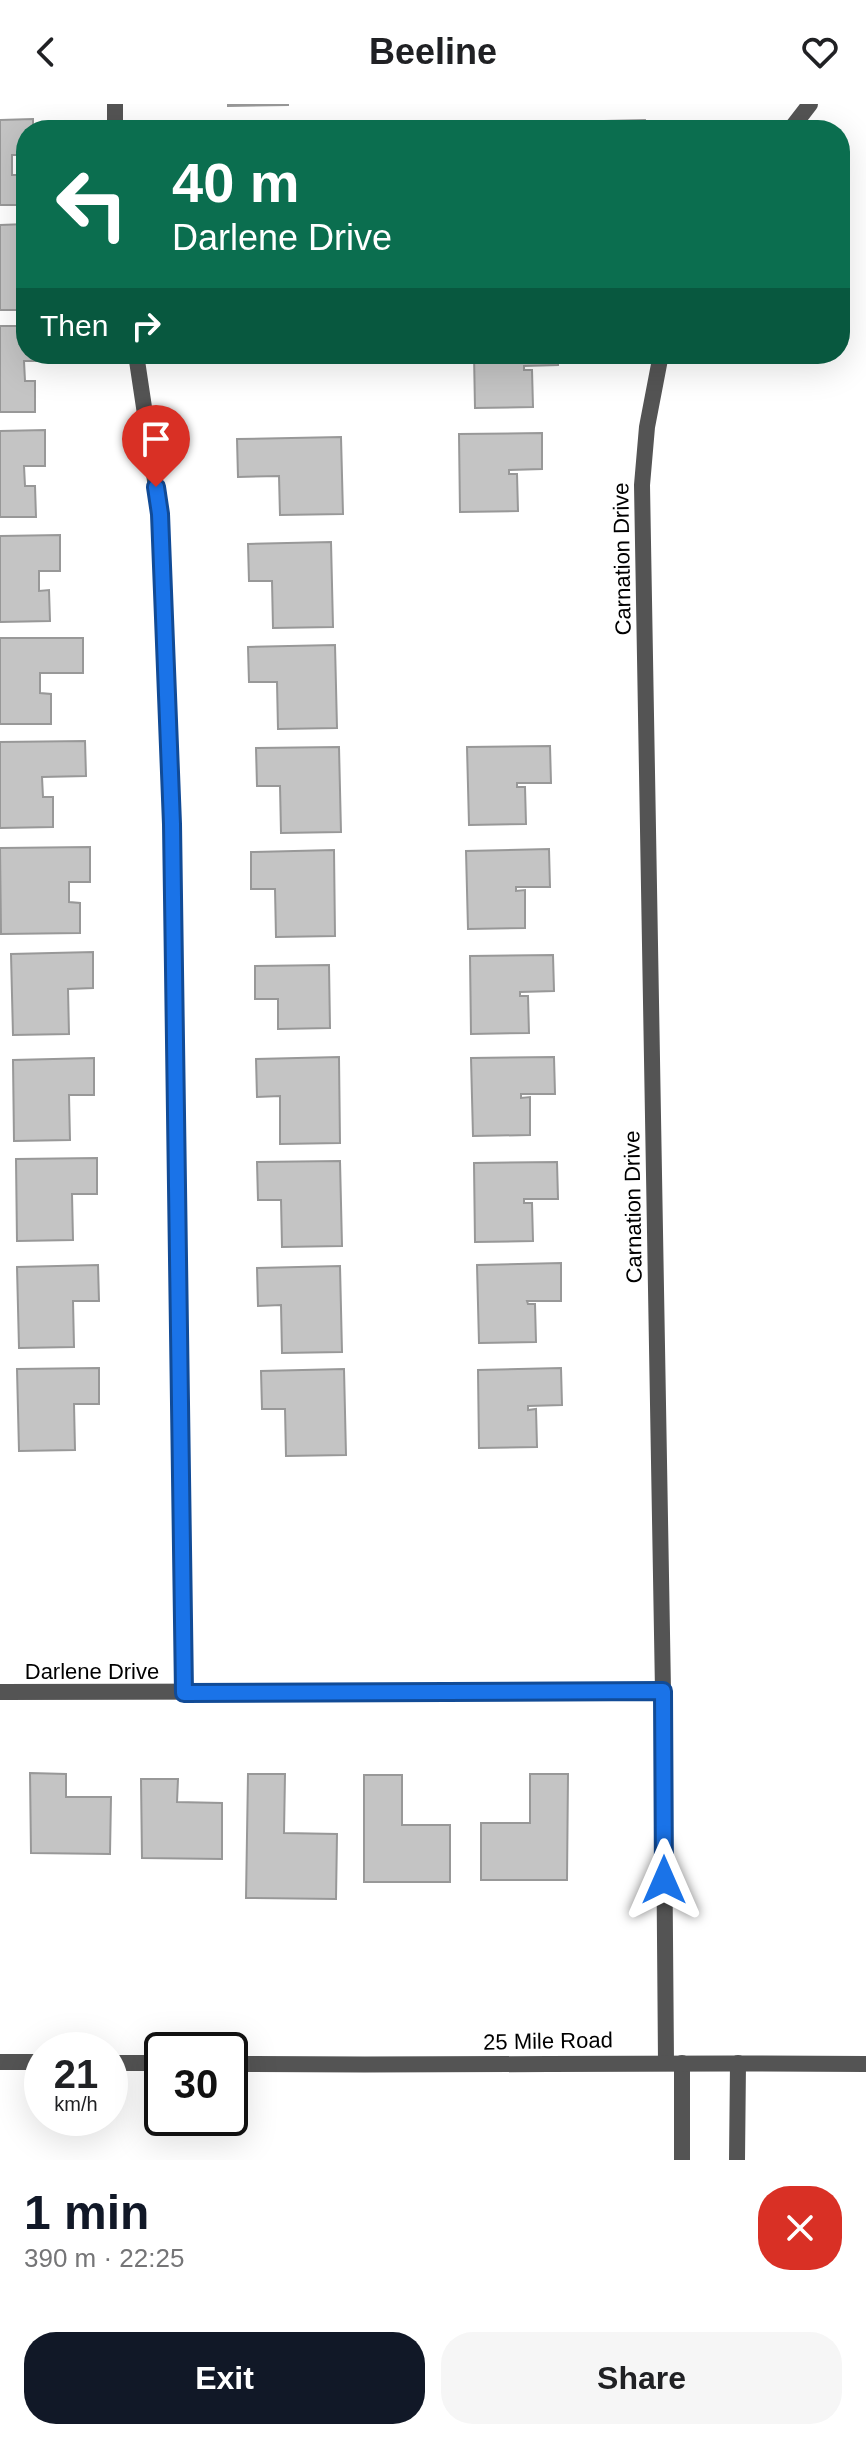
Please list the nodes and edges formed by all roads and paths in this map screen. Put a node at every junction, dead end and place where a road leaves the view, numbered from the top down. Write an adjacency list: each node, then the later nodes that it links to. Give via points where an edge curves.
1 (810, 104): 2 (street)
2 (798, 120)
3 (138, 364): 7 (street, via 160,514 172,824)
4 (659, 364): 5 (street, Carnation Drive, via 642,485)
5 (663, 1691): 7 (street, Darlene Drive); 10 (street, Carnation Drive)
6 (0, 1692): 7 (street, Darlene Drive)
7 (184, 1693)
8 (0, 2062): 9 (street)
9 (24, 2062)
10 (674, 2062): 11 (street, 25 Mile Road); 12 (street, 25 Mile Road); 14 (street, Carnation Drive)
11 (738, 2063): 13 (street, 25 Mile Road); 15 (street)
12 (248, 2064)
13 (866, 2064)
14 (682, 2160)
15 (737, 2160)

